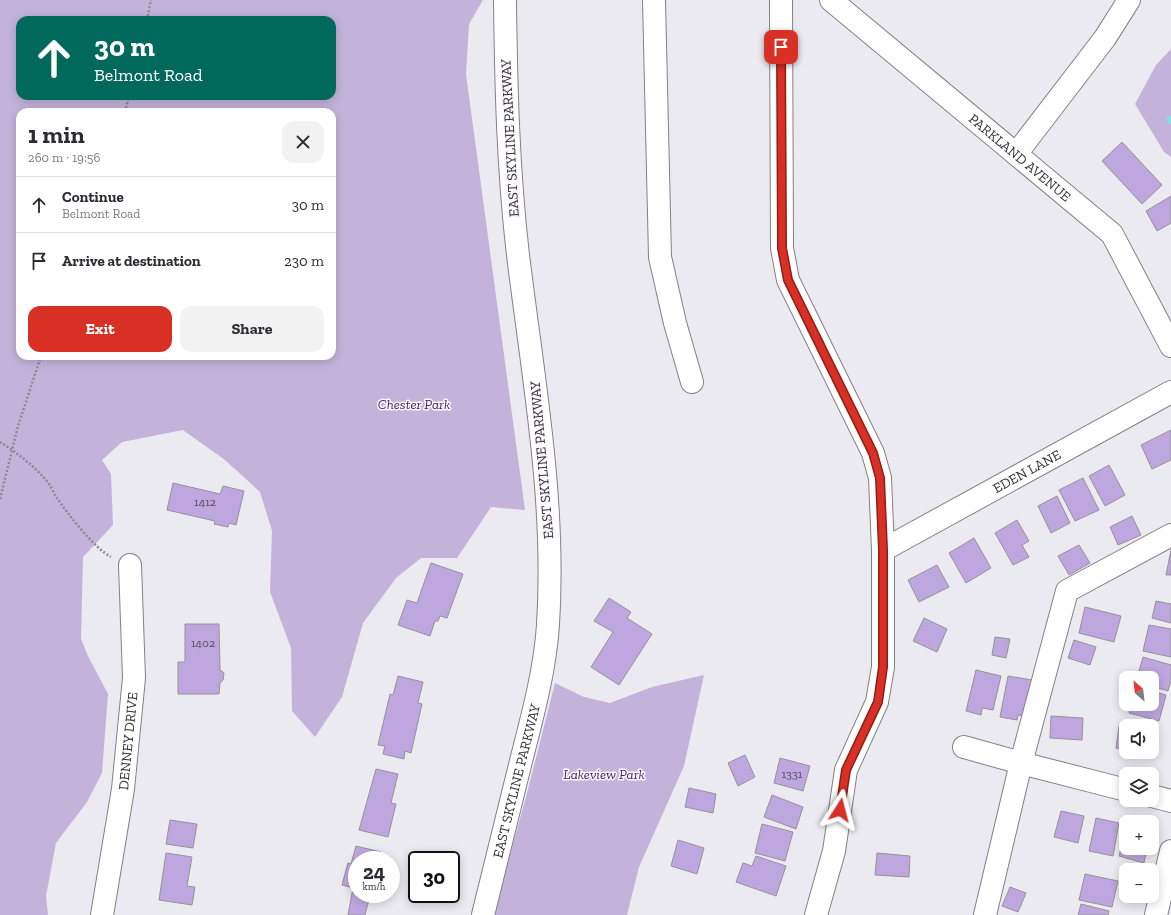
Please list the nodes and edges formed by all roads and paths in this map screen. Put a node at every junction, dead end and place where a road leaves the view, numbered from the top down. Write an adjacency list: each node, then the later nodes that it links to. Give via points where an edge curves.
1 (152, 0): 7 (path)
2 (505, 0): 26 (street, EAST SKYLINE PARKWAY, via 510,170 547,482 550,578 548,626 541,676)
3 (654, 0): 11 (street, via 660,256)
4 (781, 0): 17 (street, via 782,248 788,280 873,453 880,478)
5 (831, 0): 8 (street, PARKLAND AVENUE)
6 (1129, 0): 8 (street, via 1105,38)
7 (148, 16)
8 (1016, 154): 9 (street, PARKLAND AVENUE, via 1112,234)
9 (1171, 346)
10 (40, 360): 14 (path)
11 (692, 382)
12 (1171, 392): 17 (street, EDEN LANE)
13 (0, 442): 14 (path)
14 (12, 450): 15 (path); 18 (path, via 46,480 57,499 104,553)
15 (0, 499)
16 (1171, 535): 20 (street, via 1067,591)
17 (883, 550): 27 (street, via 883,667 878,702 846,770 834,851)
18 (130, 565): 25 (street, DENNEY DRIVE, via 134,678 123,789)
19 (964, 747): 20 (street)
20 (1021, 764): 21 (street); 28 (street)
21 (1119, 788)
22 (1159, 798): 23 (street)
23 (1171, 801)
24 (1171, 851): 29 (street)
25 (102, 915)
26 (483, 915)
27 (816, 915)
28 (985, 915)
29 (1156, 915)

